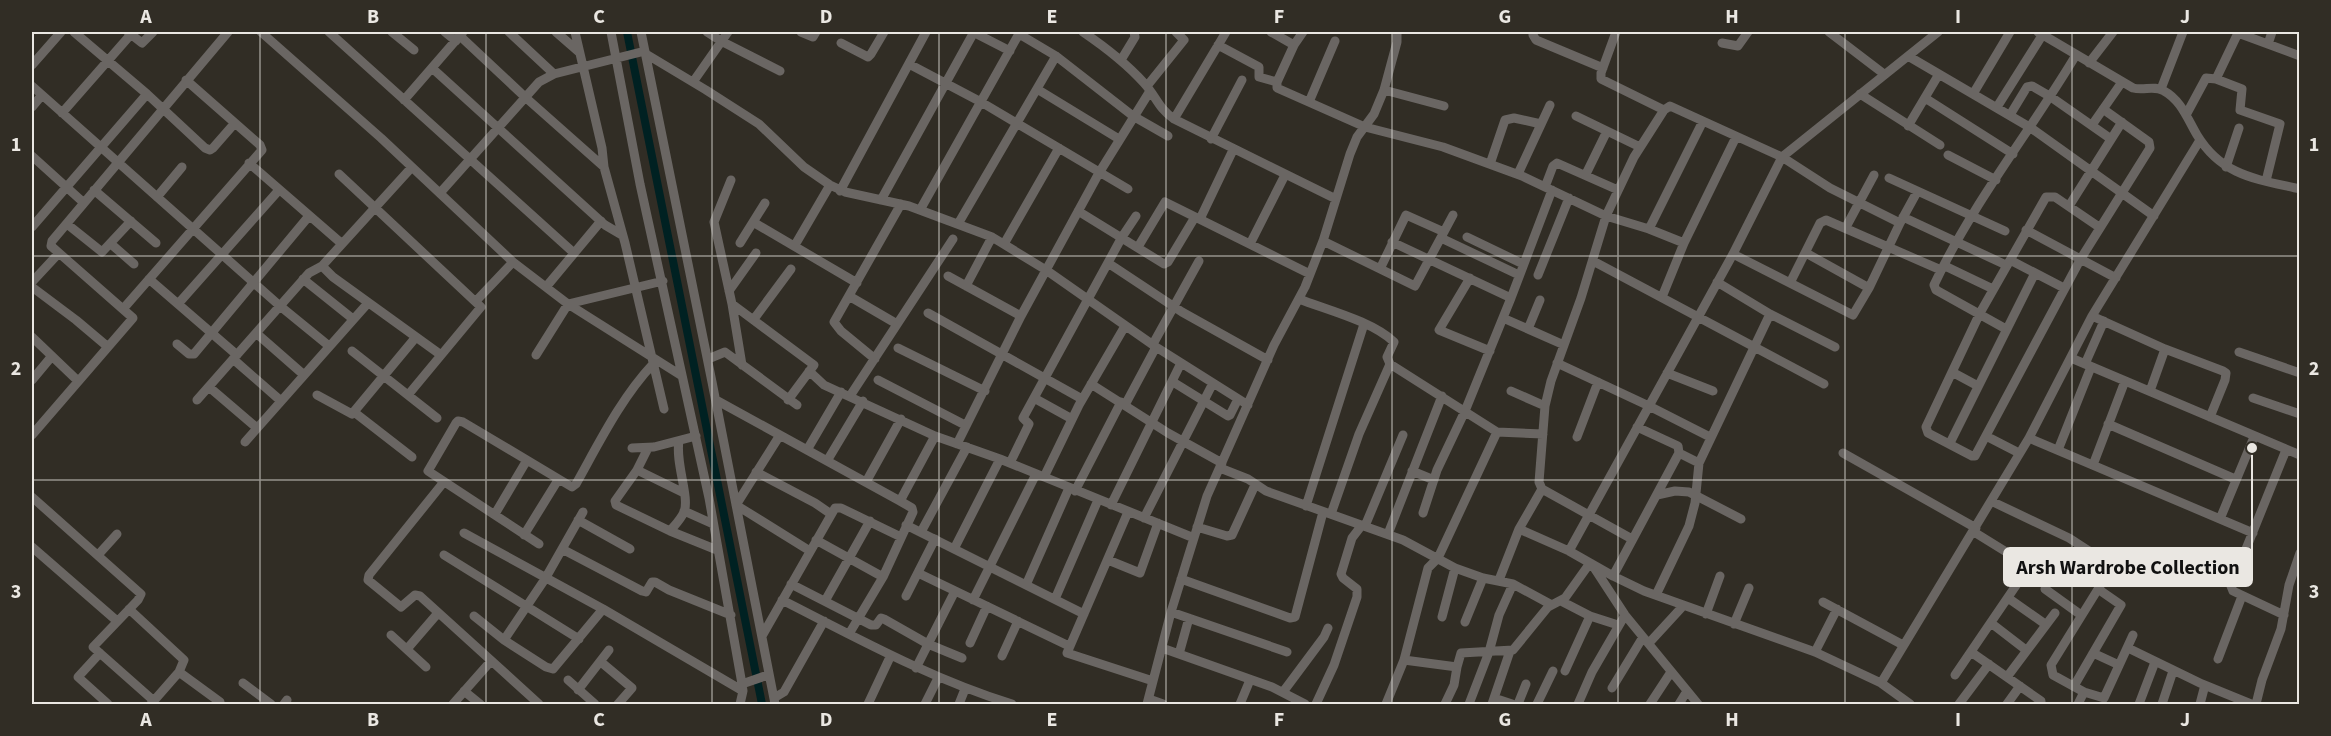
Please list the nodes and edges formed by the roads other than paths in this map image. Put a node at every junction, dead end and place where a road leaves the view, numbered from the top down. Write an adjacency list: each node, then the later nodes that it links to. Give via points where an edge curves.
1 (61, 32): 61 (street)
2 (74, 32): 57 (street)
3 (131, 32): 4 (street, via 142,43); 57 (street)
4 (153, 32)
5 (228, 32): 70 (street)
6 (261, 32): 136 (street)
7 (329, 32): 88 (street)
8 (392, 32): 48 (street)
9 (445, 32): 40 (street)
10 (509, 32): 66 (street)
11 (556, 32): 50 (street)
12 (574, 32): 50 (street)
13 (611, 32): 56 (street)
14 (641, 32): 51 (street)
15 (707, 32): 41 (street)
16 (728, 32): 41 (street)
17 (801, 32): 18 (street, via 813,38)
18 (816, 32)
19 (884, 32): 43 (street, via 868,57)
20 (926, 32): 60 (street)
21 (975, 32): 49 (street); 75 (street)
22 (1083, 32): 58 (street)
23 (1134, 32): 58 (street, via 1135,37)
24 (1176, 32): 77 (street, via 1184,40)
25 (1226, 32): 46 (street)
26 (1271, 32): 47 (street)
27 (1303, 32): 47 (street)
28 (1397, 32): 80 (street)
29 (1533, 32): 64 (street, via 1536,40)
30 (1616, 32): 64 (street)
31 (1748, 32): 44 (street, via 1738,46)
32 (1829, 32): 67 (street)
33 (1938, 32): 54 (street)
34 (2010, 32): 81 (street)
35 (2113, 32): 59 (street)
36 (2183, 32): 79 (street)
37 (2272, 32): 45 (street)
38 (1020, 33): 49 (street); 53 (street)
39 (2040, 33): 52 (street); 94 (street)
40 (460, 36): 63 (street); 85 (street)
41 (721, 41): 65 (street); 72 (street)
42 (1335, 41): 90 (street)
43 (841, 43)
44 (1722, 43)
45 (2268, 44): 55 (street); 69 (street, via 2238,33)
46 (1218, 45): 73 (street, via 1260,68 1259,77); 103 (street)
47 (1294, 45): 73 (street)
48 (414, 50)
49 (1010, 51): 89 (street)
50 (579, 52): 62 (street)
51 (642, 53): 56 (street); 72 (street); 307 (street)
52 (2076, 55): 59 (street); 86 (street)
53 (1056, 56): 78 (street); 101 (street)
54 (1908, 56): 67 (street); 68 (street)
55 (2300, 56)
56 (620, 57): 62 (street); 243 (street, via 640,184)
57 (108, 60): 82 (street); 98 (street)
58 (1121, 60): 77 (street)
59 (2089, 63): 74 (street)
60 (909, 64): 75 (street); 158 (street)
61 (32, 65)
62 (582, 66): 66 (street); 137 (street)
63 (432, 68): 88 (street); 111 (street)
64 (1603, 68): 97 (street, via 1600,76 1604,81)
65 (780, 71)
66 (554, 74): 85 (street, via 539,82)
67 (1884, 74): 83 (street)
68 (1939, 74): 81 (street); 87 (street)
69 (2216, 79): 100 (street, via 2205,79); 149 (street, via 2242,89 2240,110 2280,124)
70 (186, 80): 96 (street); 106 (street)
71 (1242, 80): 119 (street)
72 (693, 82): 150 (street, via 759,124 804,167)
73 (1277, 82): 90 (street, via 1277,88)
74 (2122, 82): 79 (street, via 2139,90); 95 (street)
75 (946, 83): 89 (street); 165 (street)
76 (32, 86): 84 (street)
77 (1148, 88): 101 (street); 103 (street, via 1160,109)
78 (1037, 89): 107 (street); 118 (street)
79 (2161, 89): 100 (street)
80 (1384, 90): 92 (street); 112 (street)
81 (1973, 93): 94 (street)
82 (147, 94): 96 (street); 123 (street)
83 (1860, 94): 110 (street); 129 (street)
84 (42, 95): 93 (street); 98 (street)
85 (525, 97): 111 (street); 137 (street)
86 (2051, 97): 99 (street, via 2029,85); 109 (street); 113 (street)
87 (1925, 98): 110 (street); 127 (street)
88 (404, 100): 130 (street)
89 (981, 102): 107 (street); 172 (street)
90 (1309, 102): 112 (street)
91 (1550, 105): 108 (street)
92 (1444, 106)
93 (32, 107)
94 (1997, 108): 99 (street)
95 (2103, 108): 105 (street); 109 (street)
96 (162, 109): 106 (street, via 208,150); 132 (street)
97 (1664, 110): 104 (street, via 1672,107); 124 (street)
98 (62, 113): 123 (street)
99 (2010, 115): 113 (street)
100 (2186, 115): 121 (street)
101 (1133, 116): 116 (street); 118 (street)
102 (1576, 116): 115 (street)
103 (1174, 119): 119 (street)
104 (1702, 121): 117 (street); 191 (street)
105 (2122, 122): 120 (street); 159 (street, via 2151,146)
106 (234, 124): 133 (street, via 261,147)
107 (1017, 124): 125 (street); 185 (street)
108 (1541, 124): 134 (street, via 1514,117 1505,120); 142 (street)
109 (2092, 125): 120 (street)
110 (1908, 126): 122 (street)
111 (498, 127): 130 (street); 183 (street)
112 (1365, 127): 134 (street); 164 (street, via 1350,154)
113 (2031, 128): 127 (street); 139 (street)
114 (2239, 128): 138 (street)
115 (1607, 131): 124 (street); 143 (street)
116 (1168, 136)
117 (1736, 137): 129 (street); 206 (street)
118 (1119, 139): 140 (street)
119 (1211, 139): 126 (street)
120 (2111, 139): 139 (street)
121 (2200, 140): 138 (street); 179 (street)
122 (1940, 146)
123 (101, 147): 132 (street); 151 (street)
124 (1640, 147): 157 (street)
125 (1059, 148): 140 (street); 208 (street)
126 (1233, 150): 144 (street); 180 (street)
127 (2013, 154): 148 (street)
128 (1948, 155): 148 (street)
129 (1782, 157): 168 (street); 218 (street)
130 (470, 159): 161 (street); 214 (street)
131 (34, 162): 151 (street)
132 (117, 162): 156 (street); 162 (street)
133 (249, 164): 152 (street); 190 (street)
134 (1490, 164): 142 (street)
135 (182, 167): 162 (street)
136 (412, 167): 161 (street); 171 (street)
137 (604, 167): 194 (street)
138 (2226, 167): 149 (street)
139 (2091, 170): 159 (street); 170 (street)
140 (1099, 173): 153 (street); 173 (street)
141 (339, 174): 171 (street)
142 (1518, 174): 154 (street)
143 (1586, 174): 154 (street, via 1557,163); 157 (street)
144 (1286, 175): 164 (street); 209 (street)
145 (1874, 175): 168 (street)
146 (1889, 178): 160 (street)
147 (731, 180): 255 (street, via 714,222)
148 (1996, 180): 178 (street)
149 (2266, 181): 155 (street)
150 (830, 185): 158 (street); 210 (street)
151 (67, 188): 166 (street); 187 (street)
152 (279, 189): 175 (street); 213 (street)
153 (1128, 189)
154 (1549, 189): 163 (street); 227 (street)
155 (2300, 189)
156 (94, 190): 166 (street); 182 (street)
157 (1618, 190): 177 (street)
158 (840, 191): 165 (street)
159 (2121, 191): 179 (street); 189 (street)
160 (1917, 192): 178 (street); 181 (street)
161 (440, 193): 223 (street)
162 (157, 197): 190 (street)
163 (1569, 198): 177 (street); 237 (street)
164 (1336, 199): 200 (street)
165 (881, 200): 169 (street)
166 (84, 203): 186 (street)
167 (765, 203): 184 (street)
168 (1858, 203): 181 (street); 188 (street)
169 (901, 204): 172 (street); 246 (street)
170 (2069, 206): 189 (street); 192 (street, via 2049,195)
171 (374, 207): 204 (street); 262 (street)
172 (920, 210): 185 (street)
173 (1078, 211): 197 (street); 233 (street)
174 (1453, 215): 195 (street)
175 (309, 216): 204 (street); 244 (street)
176 (1136, 216): 197 (street)
177 (1606, 216): 191 (street); 222 (street)
178 (1972, 216): 193 (street); 202 (street)
179 (2154, 216): 240 (street)
180 (1197, 218): 209 (street); 211 (street, via 1166,264); 211 (street, via 1165,201)
181 (1901, 220): 202 (street); 212 (street)
182 (131, 221): 203 (street); 207 (street)
183 (601, 221): 194 (street); 214 (street)
184 (753, 222): 205 (street); 210 (street)
185 (958, 224): 196 (street)
186 (67, 225): 207 (street, via 100,252); 217 (street, via 51,244)
187 (32, 227)
188 (1846, 227): 212 (street); 216 (street, via 1823,220)
189 (2099, 227): 220 (street)
190 (192, 228): 213 (street); 241 (street)
191 (1649, 229): 206 (street)
192 (2026, 230): 220 (street); 225 (street)
193 (2005, 231)
194 (622, 235): 251 (street)
195 (1442, 235): 201 (street, via 1406,215); 219 (street); 236 (street)
196 (992, 237): 208 (street); 249 (street)
197 (1122, 237): 211 (street); 224 (street)
198 (1467, 237): 227 (street)
199 (953, 239): 280 (street)
200 (1323, 241): 231 (street); 235 (street)
201 (1392, 242): 219 (street); 231 (street)
202 (1957, 242): 225 (street); 229 (street)
203 (156, 243)
204 (341, 243): 228 (street)
205 (740, 243)
206 (1684, 243): 257 (street)
207 (111, 244): 226 (street)
208 (1004, 244): 233 (street)
209 (1250, 244): 235 (street)
210 (795, 245): 246 (street)
211 (1138, 247)
212 (1888, 247): 229 (street); 252 (street)
213 (222, 253): 244 (street); 264 (street)
214 (574, 253): 250 (street)
215 (756, 253): 255 (street)
216 (1806, 253): 247 (street); 252 (street)
217 (59, 254): 232 (street); 269 (street)
218 (1733, 254): 245 (street); 247 (street)
219 (1430, 260): 231 (street, via 1413,286); 239 (street)
220 (2080, 260): 240 (street); 253 (street)
221 (1199, 261): 268 (street)
222 (1593, 261): 257 (street); 290 (street)
223 (513, 262): 250 (street); 262 (street)
224 (1108, 263): 259 (street); 268 (street)
225 (2008, 263): 234 (street); 254 (street)
226 (134, 264)
227 (1523, 264): 236 (street)
228 (322, 266): 242 (street); 263 (street)
229 (1943, 268): 254 (street); 271 (street, via 1935,289)
230 (790, 269): 278 (street)
231 (1380, 269)
232 (35, 270): 248 (street)
233 (1046, 270): 259 (street); 273 (street)
234 (2035, 273): 253 (street); 284 (street)
235 (1310, 274): 260 (street)
236 (1519, 275): 258 (street)
237 (1538, 275)
238 (948, 276): 249 (street)
239 (1470, 278): 258 (street); 299 (street, via 1438,330)
240 (2116, 278): 274 (street)
241 (149, 279): 264 (street); 269 (street)
242 (303, 279): 267 (street); 277 (street)
243 (663, 280): 251 (street); 322 (street)
244 (253, 282): 267 (street); 285 (street)
245 (1717, 282): 272 (street); 275 (street)
246 (856, 283): 256 (street)
247 (1790, 283): 252 (street, via 1850,315 1856,312)
248 (32, 284): 294 (street)
249 (966, 286): 273 (street)
250 (546, 287): 265 (street)
251 (635, 287): 265 (street); 310 (street)
252 (1869, 288)
253 (2064, 288): 379 (street)
254 (1993, 289): 271 (street)
255 (729, 291): 266 (street)
256 (849, 296): 280 (street); 308 (street, via 834,322)
257 (1662, 297): 275 (street)
258 (1511, 298): 276 (street)
259 (1088, 299): 282 (street); 323 (street)
260 (1299, 299): 281 (street); 309 (street)
261 (1540, 300): 283 (street)
262 (476, 301): 302 (street, via 480,309)
263 (368, 303): 277 (street); 288 (street)
264 (178, 304): 285 (street)
265 (568, 304): 303 (street); 310 (street)
266 (732, 304): 278 (street); 314 (street)
267 (279, 306): 286 (street); 291 (street)
268 (1174, 307): 292 (street); 309 (street)
269 (123, 309): 294 (street, via 133,318)
270 (928, 313): 301 (street)
271 (1980, 313): 284 (street); 317 (street)
272 (1770, 314): 293 (street); 295 (street)
273 (1021, 316): 301 (street)
274 (2092, 316): 279 (street); 306 (street)
275 (1698, 317): 293 (street); 318 (street)
276 (1503, 318): 283 (street); 299 (street)
277 (352, 319): 291 (street)
278 (754, 320): 316 (street, via 814,365)
279 (2104, 321): 297 (street); 315 (street)
280 (897, 324): 308 (street)
281 (1364, 324): 313 (street, via 1394,342 1387,357); 426 (street)
282 (1125, 326): 292 (street); 331 (street)
283 (1528, 329): 290 (street)
284 (2006, 329): 333 (street)
285 (211, 332): 289 (street, via 194,354); 305 (street)
286 (256, 333): 305 (street); 320 (street)
287 (32, 337): 304 (street)
288 (416, 337): 302 (street); 321 (street)
289 (177, 344)
290 (1564, 345): 312 (street)
291 (329, 346): 320 (street)
292 (1154, 346): 311 (street); 353 (street)
293 (1754, 346): 332 (street); 380 (street)
294 (108, 347): 326 (street)
295 (1834, 347)
296 (898, 348): 335 (street)
297 (2165, 349): 338 (street); 362 (street, via 2226,373)
298 (352, 351): 321 (street)
299 (1490, 351): 359 (street)
300 (2239, 352): 319 (street)
301 (1002, 354): 323 (street); 335 (street)
302 (441, 355): 341 (street)
303 (536, 355)
304 (52, 356): 324 (street); 326 (street)
305 (235, 357): 334 (street); 350 (street)
306 (2071, 358): 315 (street); 382 (street)
307 (708, 359): 314 (street, via 725,352); 348 (street)
308 (875, 359): 339 (street)
309 (1268, 360): 355 (street)
310 (653, 361): 322 (street); 358 (street); 410 (street, via 603,435 576,484 570,487)
311 (1181, 363): 328 (street); 330 (street)
312 (1557, 363): 329 (street); 356 (street)
313 (1390, 364): 342 (street); 429 (street)
314 (742, 365): 349 (street)
315 (2088, 366): 327 (street); 391 (street)
316 (809, 371): 339 (street, via 824,385); 349 (street)
317 (1952, 372): 333 (street); 386 (street, via 1926,428 1928,433)
318 (1667, 373): 337 (street); 357 (street)
319 (2300, 373)
320 (304, 375): 350 (street)
321 (385, 376): 341 (street); 360 (street)
322 (682, 376): 376 (street)
323 (1045, 379): 343 (street); 345 (street)
324 (32, 380)
325 (878, 380): 368 (street)
326 (78, 381): 373 (street)
327 (2125, 381): 338 (street); 367 (street)
328 (1173, 382): 352 (street); 366 (street)
329 (1598, 382): 357 (street); 378 (street)
330 (1213, 383): 346 (street); 352 (street)
331 (1091, 384): 345 (street); 353 (street)
332 (1824, 384)
333 (1978, 386): 386 (street)
334 (209, 387): 347 (street); 370 (street)
335 (985, 391): 368 (street)
336 (1511, 391): 356 (street)
337 (1713, 391)
338 (2150, 392): 362 (street)
339 (845, 394): 351 (street); 390 (street)
340 (317, 395): 360 (street, via 346,413)
341 (408, 395): 363 (street)
342 (1442, 396): 359 (street); 406 (street)
343 (1034, 398): 364 (street); 401 (street, via 1023,418 1029,424)
344 (2253, 398): 361 (street)
345 (1082, 399): 364 (street)
346 (1238, 399): 352 (street, via 1229,416); 355 (street)
347 (197, 400)
348 (716, 400): 374 (street); 424 (street)
349 (788, 400): 354 (street)
350 (281, 401): 370 (street)
351 (863, 401): 365 (street); 400 (street)
352 (1203, 401): 385 (street)
353 (1123, 404): 366 (street); 415 (street)
354 (797, 405)
355 (1248, 405): 403 (street)
356 (1545, 406): 372 (street)
357 (1649, 406): 369 (street); 380 (street)
358 (664, 409)
359 (1465, 411): 371 (street); 411 (street)
360 (354, 412): 397 (street)
361 (2300, 414)
362 (2210, 417): 381 (street)
363 (437, 418)
364 (1072, 419): 408 (street)
365 (901, 420): 377 (street); 412 (street)
366 (1152, 422): 385 (street); 425 (street)
367 (2108, 424): 404 (street); 409 (street)
368 (965, 425): 387 (street)
369 (1637, 427): 393 (street, via 1678,446); 433 (street)
370 (257, 428): 383 (street)
371 (1497, 432): 372 (street); 469 (street)
372 (1543, 434): 416 (street, via 1539,482)
373 (32, 435)
374 (780, 435): 390 (street); 407 (street)
375 (1403, 435): 441 (street)
376 (696, 436): 384 (street); 439 (street)
377 (935, 436): 387 (street); 422 (street)
378 (1577, 436)
379 (1986, 436): 386 (street, via 1973,456); 395 (street)
380 (1710, 437): 402 (street)
381 (2254, 437): 392 (street); 409 (street)
382 (2029, 438): 391 (street); 395 (street)
383 (245, 441)
384 (679, 441): 389 (street); 417 (street, via 677,459)
385 (1182, 441): 403 (street); 434 (street)
386 (1950, 443)
387 (962, 445): 398 (street); 447 (street)
388 (632, 448): 389 (street)
389 (648, 448): 405 (street)
390 (807, 450): 400 (street)
391 (2058, 450): 404 (street)
392 (2286, 450): 396 (street); 448 (street)
393 (1679, 453): 402 (street); 418 (street)
394 (1843, 453): 444 (street)
395 (2019, 453): 423 (street)
396 (2300, 455)
397 (412, 457)
398 (1000, 459): 401 (street); 461 (street)
399 (527, 460): 410 (street); 413 (street, via 458,421 428,469); 431 (street)
400 (827, 461): 412 (street)
401 (1010, 463): 408 (street)
402 (1699, 463): 419 (street)
403 (1221, 465): 414 (street); 442 (street)
404 (2093, 465): 436 (street)
405 (637, 470): 417 (street); 445 (street, via 616,505)
406 (1412, 471): 411 (street); 450 (street)
407 (756, 472): 424 (street); 432 (street)
408 (1040, 476): 415 (street); 473 (street)
409 (2235, 479): 436 (street)
410 (558, 480): 451 (street)
411 (1434, 480): 430 (street)
412 (866, 482): 422 (street)
413 (443, 483): 431 (street); 508 (street, via 368,580 398,606 418,595)
414 (1255, 485): 426 (street); 442 (street, via 1232,535)
415 (1072, 489): 421 (street); 486 (street)
416 (1542, 489): 433 (street); 443 (street)
417 (684, 493): 427 (street)
418 (1657, 495): 419 (street, via 1683,491); 455 (street)
419 (1696, 495): 435 (street); 491 (street, via 1689,526)
420 (32, 497): 466 (street)
421 (1098, 500): 425 (street); 495 (street)
422 (900, 501): 440 (street, via 913,510)
423 (1991, 501): 444 (street); 489 (street, via 2069,538 2106,561 2110,569)
424 (736, 505): 463 (street); 534 (street)
425 (1111, 505): 428 (street)
426 (1306, 506): 429 (street)
427 (684, 511): 439 (street); 445 (street)
428 (1128, 512): 434 (street); 471 (street)
429 (1327, 513): 441 (street); 481 (street, via 1295,617)
430 (1423, 513)
431 (495, 514): 451 (street)
432 (831, 514): 437 (street, via 835,508 841,508); 456 (street)
433 (1588, 517): 455 (street); 464 (street)
434 (1144, 518): 438 (street)
435 (1741, 519)
436 (2220, 519): 448 (street)
437 (870, 521): 452 (street); 468 (street)
438 (1158, 523): 453 (street); 471 (street, via 1140,573)
439 (713, 524): 462 (street)
440 (906, 525): 447 (street); 452 (street)
441 (1364, 525): 450 (street); 616 (street, via 1351,540 1341,574 1357,589 1357,597)
442 (1197, 527): 453 (street)
443 (1519, 528): 464 (street); 482 (street)
444 (1975, 530): 470 (street); 540 (street)
445 (670, 531): 462 (street)
446 (464, 532): 480 (street)
447 (921, 532): 454 (street)
448 (2253, 533): 493 (street, via 2231,586)
449 (117, 534): 466 (street)
450 (1388, 534): 469 (street)
451 (524, 536): 457 (street)
452 (901, 537): 478 (street)
453 (1194, 538): 481 (street)
454 (935, 539): 461 (street); 475 (street)
455 (1632, 539): 476 (street)
456 (816, 540): 463 (street); 468 (street)
457 (538, 544)
458 (32, 547): 522 (street)
459 (562, 549): 460 (street, via 581,516); 480 (street); 513 (street, via 642,591 646,592 655,582)
460 (630, 549)
461 (954, 549): 473 (street)
462 (717, 550): 513 (street)
463 (810, 551): 483 (street)
464 (1569, 551): 472 (street)
465 (2300, 553): 516 (street)
466 (98, 555): 505 (street, via 141,594)
467 (444, 555): 504 (street)
468 (848, 558): 478 (street); 499 (street)
469 (1438, 558): 474 (street); 559 (street, via 1428,568)
470 (2016, 558)
471 (1108, 560): 511 (street)
472 (1591, 564): 476 (street); 498 (street); 514 (street)
473 (989, 566): 486 (street); 497 (street)
474 (1455, 568): 479 (street); 518 (street)
475 (918, 573): 490 (street); 492 (street)
476 (1613, 576): 491 (street)
477 (1720, 576): 512 (street)
478 (883, 577): 520 (street)
479 (1483, 578): 482 (street); 525 (street)
480 (545, 579): 504 (street); 506 (street)
481 (1181, 579): 509 (street)
482 (1499, 580): 484 (street)
483 (791, 584): 496 (street); 499 (street)
484 (1513, 584): 501 (street); 549 (street)
485 (2017, 584): 494 (street)
486 (1026, 585): 495 (street)
487 (1749, 588): 527 (street)
488 (2045, 589): 515 (street)
489 (2098, 589): 515 (street); 553 (street, via 2121,605)
490 (955, 591): 497 (street); 539 (street)
491 (1656, 595): 503 (street)
492 (906, 596)
493 (2242, 596): 516 (street); 558 (street)
494 (2008, 598): 526 (street); 528 (street)
495 (1055, 599): 511 (street)
496 (782, 600): 523 (street); 534 (street)
497 (973, 600): 502 (street)
498 (1561, 600): 501 (street); 519 (street)
499 (825, 601): 520 (street)
500 (1823, 602): 507 (street)
501 (1550, 604): 547 (street)
502 (987, 606): 524 (street); 538 (street)
503 (1683, 606): 512 (street); 537 (street)
504 (527, 607): 535 (street); 536 (street)
505 (129, 609): 522 (street); 571 (street, via 182,657 184,663)
506 (603, 609): 535 (street); 583 (street)
507 (1837, 609): 540 (street); 550 (street)
508 (438, 612): 544 (street); 560 (street)
509 (1171, 612): 521 (street); 542 (street)
510 (2055, 613): 528 (street)
511 (1084, 614): 541 (street)
512 (1706, 614): 527 (street)
513 (731, 615): 583 (street)
514 (1625, 615): 529 (street); 537 (street)
515 (2081, 615): 586 (street, via 2050,669)
516 (2284, 615): 637 (street)
517 (474, 616): 536 (street)
518 (1442, 616)
519 (1590, 616): 529 (street); 569 (street)
520 (859, 618): 531 (street); 539 (street, via 874,626 884,619)
521 (1189, 618): 548 (street); 554 (street)
522 (117, 621): 552 (street, via 93,647)
523 (824, 621): 531 (street); 595 (street, via 784,692)
524 (1018, 621): 541 (street); 556 (street)
525 (1465, 622)
526 (1991, 623): 546 (street); 551 (street)
527 (1734, 624): 550 (street)
528 (2045, 624): 546 (street)
529 (1618, 625): 623 (street)
530 (1328, 628): 593 (street)
531 (849, 634): 555 (street)
532 (391, 635): 544 (street)
533 (2133, 635): 543 (street)
534 (762, 636): 574 (street)
535 (579, 639): 536 (street, via 550,669)
536 (504, 640)
537 (1646, 640): 572 (street); 587 (street)
538 (970, 643)
539 (928, 644): 557 (street); 567 (street)
540 (1903, 645): 581 (street)
541 (1069, 646): 579 (street, via 1067,653)
542 (1162, 648): 554 (street); 579 (street)
543 (2128, 648): 562 (street); 564 (street)
544 (406, 649): 565 (street)
545 (609, 650): 561 (street)
546 (2026, 650): 575 (street)
547 (1510, 651): 549 (street); 596 (street)
548 (1287, 652)
549 (1489, 652): 566 (street, via 1461,653); 619 (street)
550 (1815, 652): 581 (street)
551 (1971, 652): 563 (street); 573 (street)
552 (100, 653): 599 (street); 600 (street, via 78,677)
553 (2093, 653): 564 (street); 586 (street)
554 (1179, 654): 578 (street)
555 (891, 655): 567 (street); 609 (street)
556 (1002, 656)
557 (962, 658)
558 (2218, 659)
559 (1404, 660): 566 (street); 617 (street)
560 (491, 661): 590 (street); 605 (street)
561 (601, 662): 589 (street); 607 (street, via 632,688)
562 (2155, 662): 570 (street); 633 (street)
563 (1989, 664): 575 (street); 629 (street)
564 (2119, 665): 592 (street, via 2104,698)
565 (426, 667)
566 (1456, 667): 618 (street, via 1454,685)
567 (916, 668): 576 (street)
568 (1553, 671): 622 (street)
569 (1564, 671)
570 (2173, 671): 584 (street); 634 (street)
571 (179, 672): 599 (street); 601 (street, via 220,702)
572 (1671, 672): 591 (street); 624 (street)
573 (1955, 675)
574 (766, 676): 583 (street); 595 (street)
575 (2007, 677): 585 (street)
576 (938, 678): 588 (street); 610 (street)
577 (568, 680): 589 (street)
578 (1250, 680): 593 (street); 614 (street)
579 (1154, 681): 598 (street)
580 (243, 683): 602 (street)
581 (1881, 683): 594 (street)
582 (1526, 684): 621 (street)
583 (744, 685): 608 (street)
584 (2205, 685): 635 (street); 636 (street)
585 (2020, 686): 630 (street); 631 (street)
586 (2074, 687): 592 (street)
587 (1612, 688)
588 (965, 689): 597 (street); 611 (street)
589 (578, 690): 606 (street)
590 (464, 691): 603 (street); 604 (street)
591 (1688, 691): 625 (street); 626 (street)
592 (2084, 692): 632 (street)
593 (1283, 693): 615 (street)
594 (1897, 695): 627 (street); 628 (street)
595 (774, 701)
596 (1493, 701): 620 (street)
597 (997, 702): 612 (street)
598 (1148, 702): 613 (street)
599 (152, 703)
600 (108, 705)
601 (218, 705)
602 (271, 705)
603 (453, 705)
604 (480, 705)
605 (539, 705)
606 (595, 705)
607 (618, 705)
608 (740, 705)
609 (868, 705)
610 (925, 705)
611 (959, 705)
612 (1012, 705)
613 (1163, 705)
614 (1240, 705)
615 (1305, 705)
616 (1316, 705)
617 (1386, 705)
618 (1445, 705)
619 (1469, 705)
620 (1512, 705)
621 (1518, 705)
622 (1537, 705)
623 (1578, 705)
624 (1650, 705)
625 (1679, 705)
626 (1698, 705)
627 (1891, 705)
628 (1910, 705)
629 (1959, 705)
630 (2007, 705)
631 (2041, 705)
632 (2078, 705)
633 (2139, 705)
634 (2162, 705)
635 (2200, 705)
636 (2251, 705)
637 (2256, 705)

